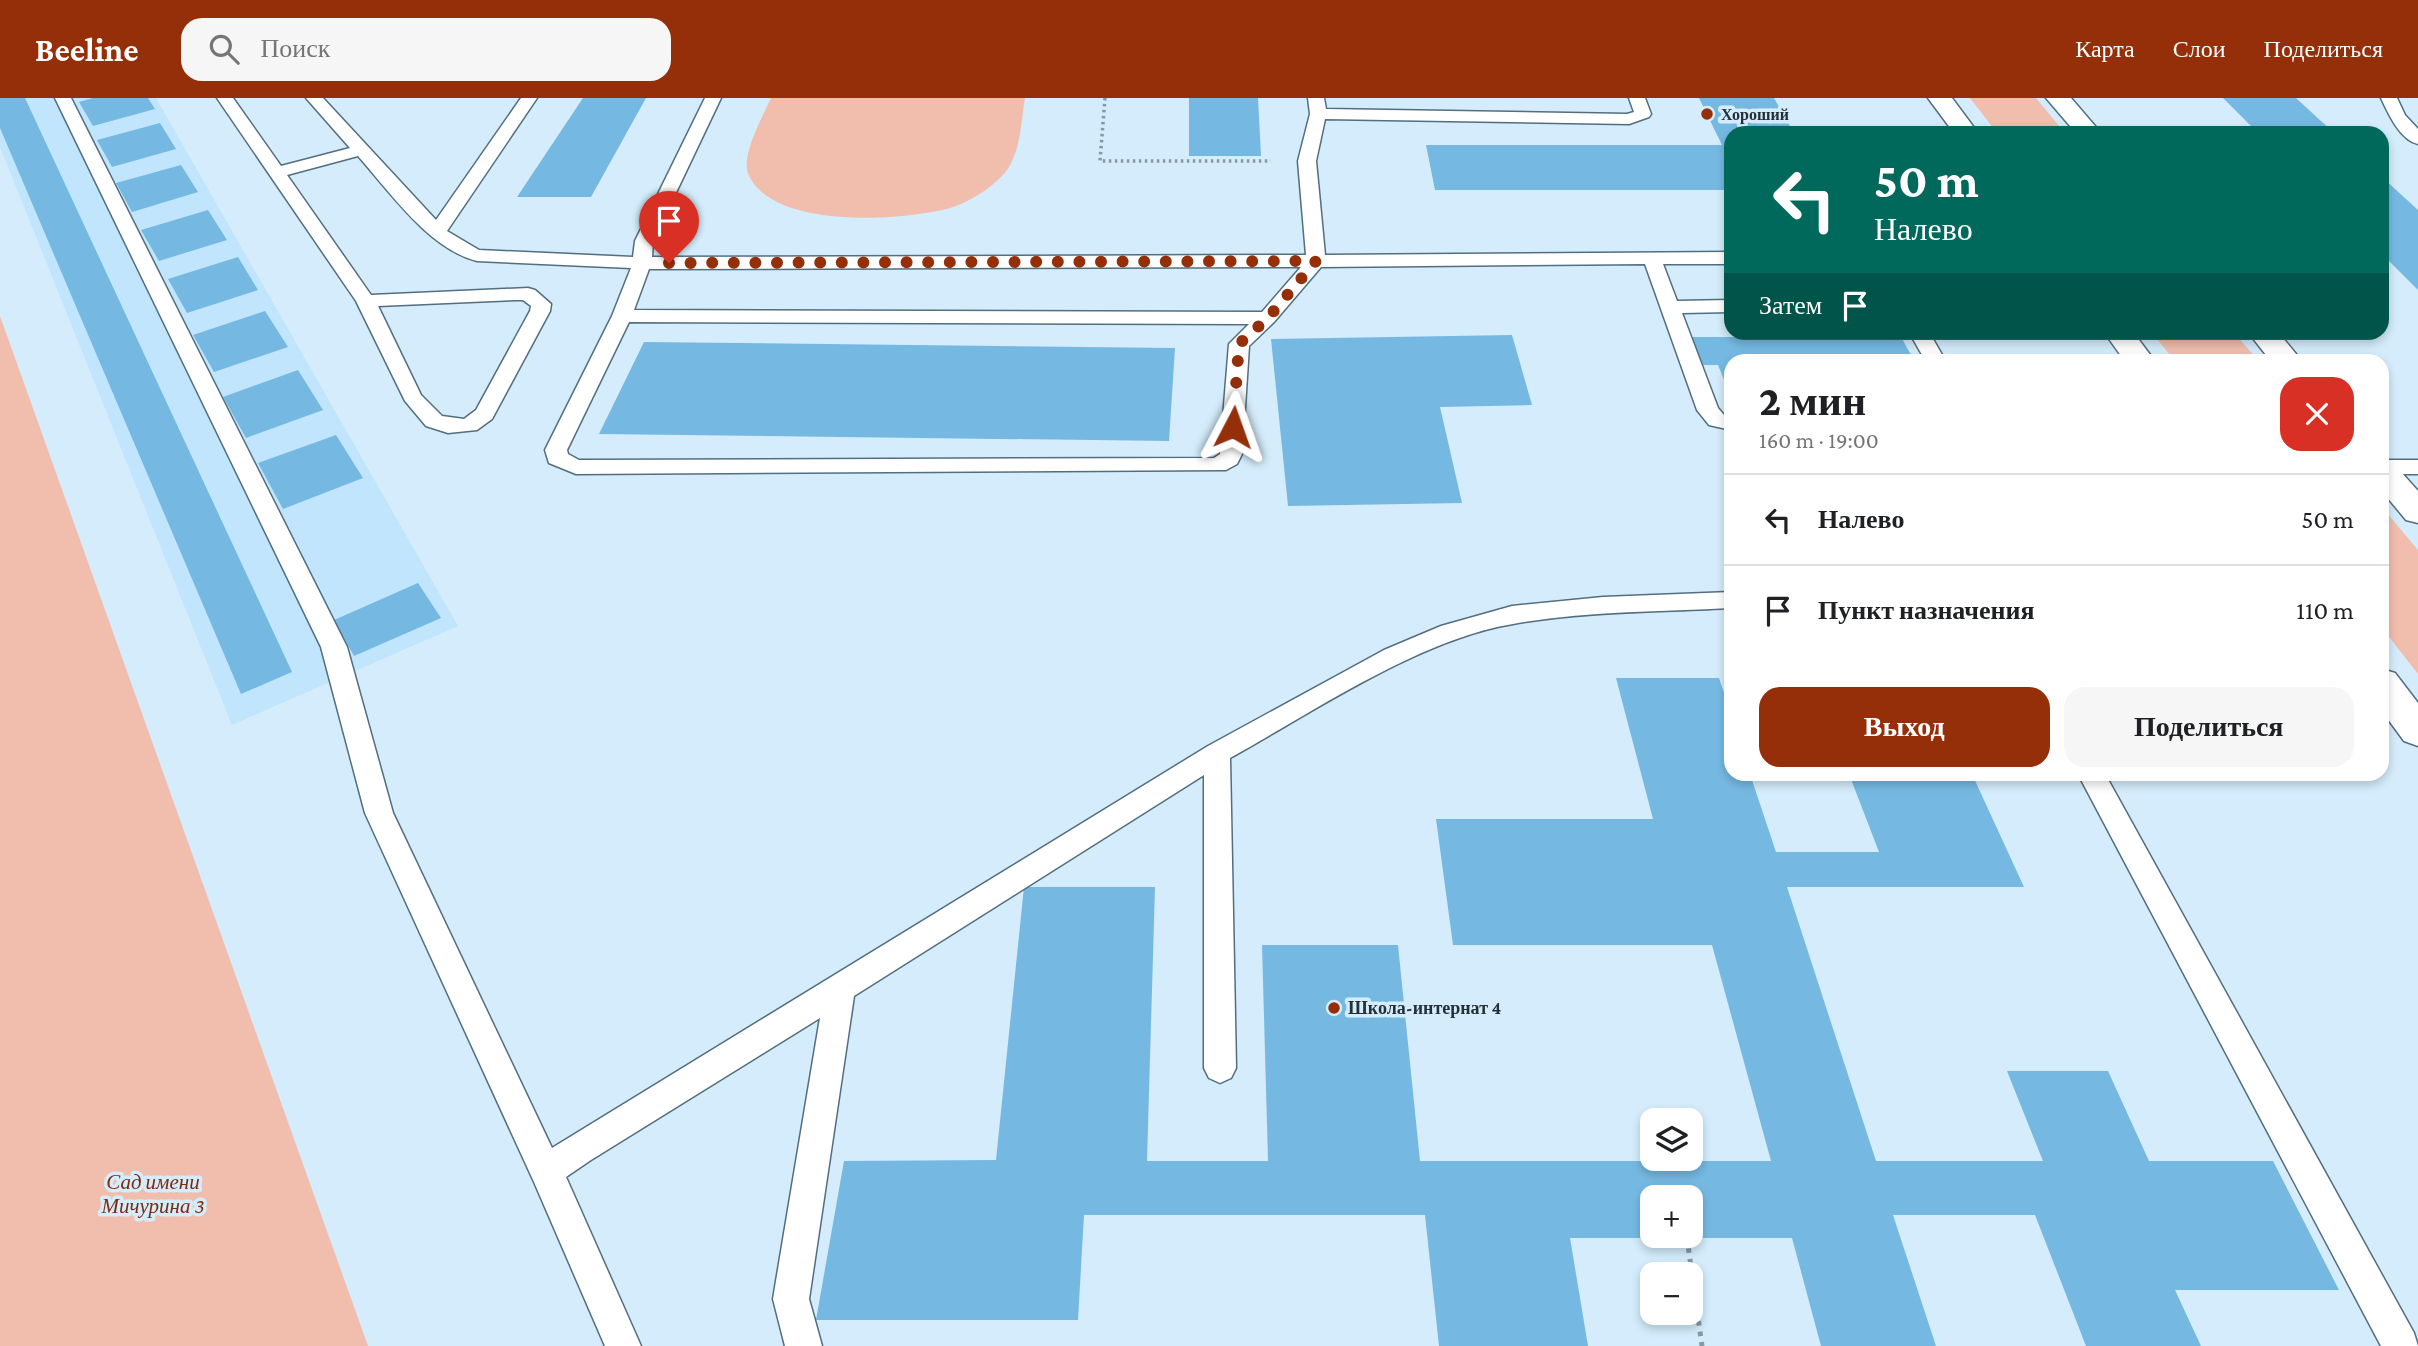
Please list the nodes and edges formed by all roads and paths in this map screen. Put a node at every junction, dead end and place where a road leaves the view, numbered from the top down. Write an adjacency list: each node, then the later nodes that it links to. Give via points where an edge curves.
1 (63, 98): 42 (lane, via 334,648 379,813)
2 (225, 98): 17 (lane)
3 (314, 98): 15 (lane)
4 (529, 98): 18 (lane)
5 (713, 98): 22 (lane, via 644,241)
6 (1105, 98): 16 (path, via 1100,160)
7 (1637, 98): 11 (lane, via 1643,114 1629,119)
8 (1940, 98): 12 (main road)
9 (2058, 98): 13 (main road)
10 (2389, 98): 14 (lane, via 2398,117)
11 (1317, 106): 16 (lane)
12 (1961, 126)
13 (2083, 126)
14 (2418, 139)
15 (362, 150): 17 (lane); 18 (lane)
16 (1307, 160): 21 (lane)
17 (277, 172): 23 (lane)
18 (437, 232): 22 (lane, via 477,255)
19 (1724, 258): 20 (lane)
20 (1652, 259): 21 (lane); 25 (lane)
21 (1316, 261): 22 (lane); 27 (lane)
22 (642, 263): 26 (lane)
23 (366, 301): 23 (lane, via 412,397 434,421 458,427 484,415 541,304 528,294 516,293)
24 (1724, 306): 25 (lane)
25 (1669, 307): 30 (lane, via 1708,410)
26 (622, 316): 27 (lane); 27 (lane, via 556,450 564,463 576,467 1218,465 1231,454 1239,344)
27 (1268, 318)
28 (2269, 340): 29 (main road)
29 (2282, 354)
30 (1724, 422)
31 (2418, 467): 32 (lane)
32 (2389, 468)
33 (2389, 477): 34 (main road)
34 (2418, 512)
35 (1724, 600): 38 (lane, via 1512,615 1450,632 1393,656)
36 (2389, 693): 37 (main road)
37 (2418, 732)
38 (1217, 753): 40 (lane); 41 (lane)
39 (2096, 781): 47 (lane)
40 (840, 989): 42 (lane); 45 (lane, via 791,1299)
41 (1220, 1068)
42 (546, 1171): 44 (lane)
43 (1688, 1248): 46 (path)
44 (623, 1346)
45 (804, 1346)
46 (1702, 1346)
47 (2401, 1346)

